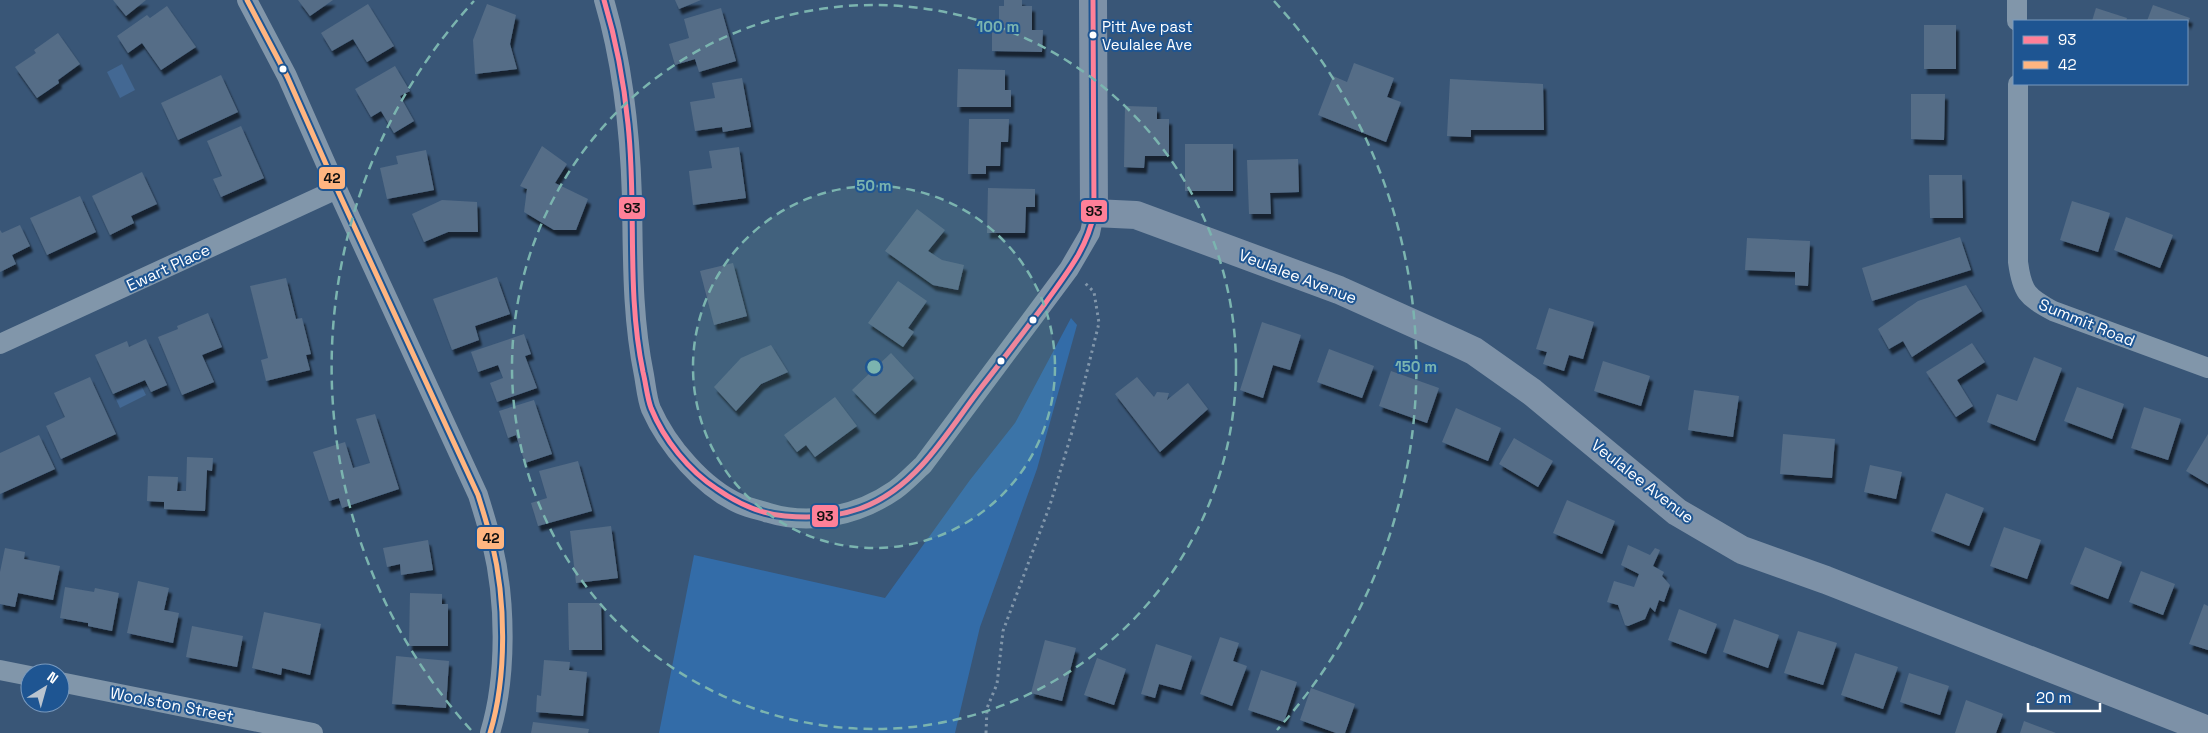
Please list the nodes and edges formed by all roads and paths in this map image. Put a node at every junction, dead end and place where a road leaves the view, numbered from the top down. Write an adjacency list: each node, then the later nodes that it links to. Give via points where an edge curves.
1 (247, 0): 7 (street, via 287,76)
2 (604, 0): 8 (street, via 628,125 633,291 640,354 651,408 675,451 703,480 739,504 777,516 813,518 842,515 872,504 896,490 922,465 1069,270 1090,233)
3 (1093, 0): 8 (street)
4 (2018, 0): 5 (street)
5 (2018, 20)
6 (2018, 85): 11 (street, Summit Road, via 2018,262 2021,284 2033,301 2053,311)
7 (337, 189): 10 (street, Ewart Place); 17 (street, via 475,487 493,544 501,602 501,654 497,709)
8 (1094, 213): 15 (street, Veulalee Avenue, via 1136,215 1339,290 1448,338 1474,351 1532,392 1677,512 1742,550)
9 (1083, 280): 18 (path, via 1094,292 1099,324 1050,505 1003,631 997,684 987,708)
10 (0, 344)
11 (2208, 368)
12 (0, 670): 13 (street)
13 (20, 674)
14 (70, 684): 16 (street, Woolston Street)
15 (2208, 730)
16 (313, 733)
17 (490, 733)
18 (986, 733)

